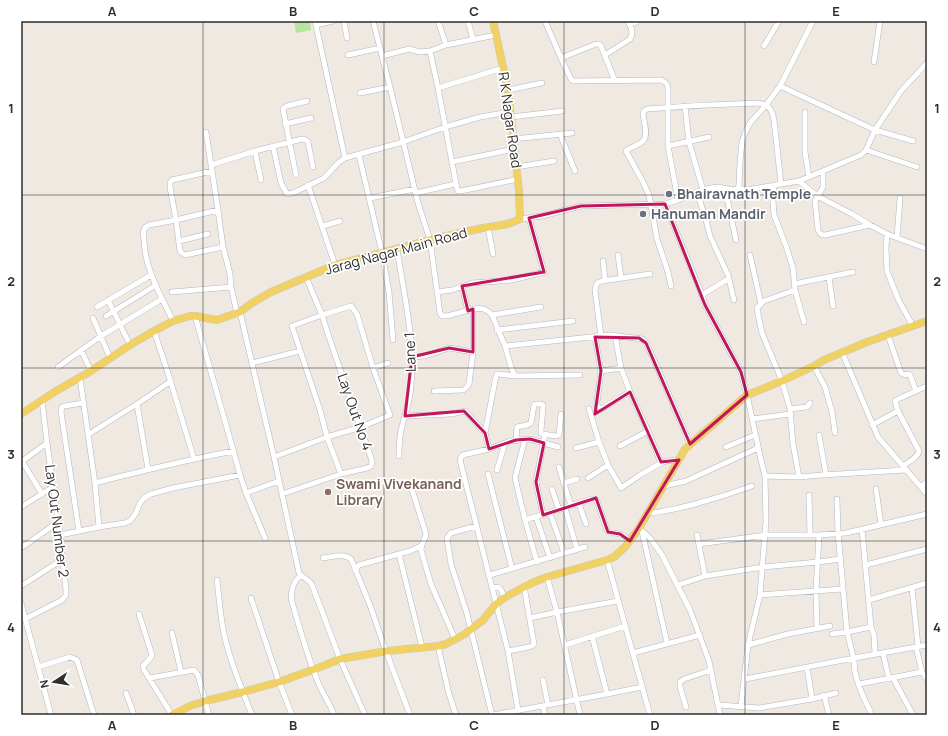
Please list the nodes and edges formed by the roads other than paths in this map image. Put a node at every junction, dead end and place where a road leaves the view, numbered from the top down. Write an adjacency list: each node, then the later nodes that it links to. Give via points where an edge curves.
1 (333, 21): 13 (street)
2 (344, 21): 15 (street)
3 (373, 21): 19 (street)
4 (438, 21): 17 (street)
5 (468, 21): 16 (street)
6 (493, 21): 14 (main road, R K Nagar Road)
7 (545, 21): 24 (street)
8 (639, 21): 12 (street)
9 (779, 21): 18 (street)
10 (813, 21): 30 (street)
11 (880, 21): 25 (street)
12 (629, 22): 22 (street, via 632,32 630,39)
13 (315, 23): 61 (street)
14 (496, 35): 16 (street); 27 (main road, R K Nagar Road)
15 (347, 38)
16 (473, 39): 17 (street)
17 (446, 45): 20 (street)
18 (764, 46)
19 (380, 48): 21 (street); 23 (street)
20 (430, 51): 23 (street, via 409,49); 32 (street)
21 (348, 55)
22 (605, 55): 24 (street, via 601,46 596,44); 28 (street)
23 (382, 56): 31 (street)
24 (561, 58): 28 (street, via 573,81)
25 (874, 62)
26 (927, 63): 45 (street, via 901,91)
27 (503, 68): 32 (street); 33 (main road, R K Nagar Road)
28 (616, 81): 38 (street, via 665,82 668,87)
29 (542, 83): 33 (street)
30 (780, 86): 36 (street); 45 (street)
31 (390, 87): 34 (street); 53 (street)
32 (438, 88): 44 (street)
33 (508, 90): 41 (main road, R K Nagar Road)
34 (360, 93)
35 (307, 101): 43 (street, via 283,109)
36 (766, 105): 37 (street, via 758,103); 76 (street, via 771,110 774,120); 79 (street, via 745,133)
37 (685, 106): 38 (street); 54 (street)
38 (668, 107): 56 (street); 89 (street, via 644,111 642,114 645,139 626,151 643,182)
39 (562, 111): 41 (street)
40 (805, 112): 71 (street, via 805,152)
41 (510, 114): 44 (street, via 480,117); 50 (main road, R K Nagar Road)
42 (311, 118): 43 (street)
43 (285, 124): 52 (street)
44 (445, 127): 53 (street); 62 (street)
45 (876, 130): 51 (street); 58 (street)
46 (206, 132): 67 (street)
47 (572, 133): 48 (street)
48 (560, 134): 50 (street); 68 (street)
49 (709, 137): 54 (street)
50 (513, 139): 57 (main road, R K Nagar Road)
51 (913, 141)
52 (289, 142): 55 (street); 64 (street, via 302,139 308,142); 70 (street)
53 (403, 142): 60 (street); 82 (street)
54 (689, 142): 56 (street); 81 (street)
55 (273, 146): 59 (street); 77 (street, via 281,183 287,194)
56 (668, 146): 87 (street)
57 (514, 149): 62 (street); 65 (main road, R K Nagar Road)
58 (866, 150): 66 (street); 69 (street, via 861,155)
59 (255, 151): 67 (street); 73 (street)
60 (359, 155): 61 (street); 85 (street)
61 (345, 158): 77 (street, via 324,178)
62 (452, 162): 75 (street)
63 (554, 162): 65 (street)
64 (313, 167)
65 (516, 167): 72 (main road, R K Nagar Road)
66 (917, 167)
67 (211, 168): 90 (street); 93 (street, via 171,181)
68 (575, 171)
69 (823, 172): 71 (street); 84 (street, via 823,186)
70 (296, 175)
71 (809, 177): 74 (street)
72 (518, 178): 75 (street, via 461,191 458,191); 92 (main road, R K Nagar Road)
73 (261, 180)
74 (799, 181): 76 (street); 84 (street)
75 (455, 184): 82 (street)
76 (781, 184): 78 (street)
77 (308, 185): 95 (street)
78 (774, 185): 79 (street, via 752,189); 125 (street, via 774,215 793,268)
79 (738, 188): 80 (street)
80 (725, 189): 81 (street); 102 (street)
81 (703, 190): 83 (street)
82 (415, 191): 85 (street); 101 (street)
83 (697, 192): 87 (street); 119 (street, via 710,236)
84 (818, 196): 96 (street); 96 (street, via 815,206 820,234 839,233)
85 (370, 198): 107 (street)
86 (900, 198): 100 (street)
87 (678, 200): 88 (street)
88 (665, 204): 89 (street); 128 (street)
89 (651, 205): 91 (street, via 581,206); 123 (street, via 656,239)
90 (218, 210): 93 (street); 104 (street)
91 (529, 218): 92 (street); 122 (street, via 544,272 512,280)
92 (520, 219): 97 (main road, Jarag Nagar Main Road)
93 (176, 220): 103 (street); 115 (street, via 149,225 143,230)
94 (340, 222): 95 (street)
95 (323, 226): 112 (street)
96 (870, 226): 99 (street)
97 (488, 227): 101 (main road, Jarag Nagar Main Road); 108 (street)
98 (208, 234): 103 (street)
99 (887, 234): 100 (street); 149 (street, via 888,271 899,301)
100 (897, 238): 106 (street)
101 (430, 240): 105 (main road, Jarag Nagar Main Road); 127 (street)
102 (736, 240)
103 (179, 241): 104 (street, via 180,251 185,255)
104 (223, 247): 124 (street)
105 (397, 249): 107 (main road, Jarag Nagar Main Road); 163 (street, Lane 1)
106 (927, 249)
107 (382, 253): 112 (main road, Jarag Nagar Main Road); 156 (street, via 389,292)
108 (494, 254)
109 (618, 255): 118 (street)
110 (750, 255): 132 (street)
111 (603, 261): 120 (street)
112 (335, 265): 116 (main road, Jarag Nagar Main Road)
113 (853, 272): 117 (street)
114 (650, 274): 118 (street)
115 (151, 275): 121 (street); 130 (street)
116 (306, 277): 138 (main road, Jarag Nagar Main Road, via 271,292); 139 (street, Lay Out No 4)
117 (829, 277): 125 (street); 133 (street)
118 (621, 278): 120 (street)
119 (728, 279): 128 (street); 131 (street)
120 (605, 280): 154 (street, via 598,282 595,290)
121 (156, 285): 129 (street); 137 (street)
122 (462, 286): 127 (street); 136 (street)
123 (671, 286)
124 (231, 287): 126 (street); 138 (street)
125 (794, 287): 132 (street); 147 (street)
126 (172, 292)
127 (437, 292): 136 (street, via 442,316)
128 (702, 295): 182 (street, via 741,372)
129 (162, 299): 145 (street); 148 (street)
130 (108, 300): 134 (street); 137 (street)
131 (734, 300)
132 (761, 304): 177 (street, via 758,308 762,332)
133 (833, 306)
134 (97, 307)
135 (541, 307): 140 (street)
136 (470, 310): 140 (street, via 485,309); 161 (street)
137 (113, 311): 141 (street); 148 (street)
138 (238, 312): 142 (main road, Jarag Nagar Main Road, via 217,320); 165 (street)
139 (322, 315): 160 (street, via 292,326); 169 (street, via 351,306 357,314); 195 (street, Lay Out No 4)
140 (492, 315): 150 (street)
141 (106, 316)
142 (195, 316): 145 (main road, Jarag Nagar Main Road); 216 (street)
143 (93, 318): 153 (street)
144 (927, 320): 149 (main road)
145 (173, 321): 151 (main road, Jarag Nagar Main Road)
146 (573, 321): 150 (street)
147 (804, 322)
148 (120, 324): 153 (street); 157 (street)
149 (913, 326): 152 (main road)
150 (497, 330): 158 (street)
151 (154, 331): 157 (main road, Jarag Nagar Main Road); 176 (street)
152 (888, 335): 162 (main road); 180 (street, via 901,373 910,375)
153 (100, 336): 159 (street); 164 (street)
154 (598, 336): 155 (street); 158 (street); 172 (street)
155 (615, 336): 170 (street); 209 (street, via 639,338 646,343)
156 (393, 340)
157 (130, 345): 164 (main road, Jarag Nagar Main Road)
158 (505, 346): 174 (street)
159 (81, 350): 168 (street); 171 (street)
160 (300, 351): 165 (street); 203 (street)
161 (473, 352): 163 (street, via 449,348 425,356); 179 (street, via 469,384 466,388)
162 (842, 352): 167 (main road); 194 (street)
163 (412, 357): 192 (street, Lane 1, via 411,387)
164 (110, 358): 171 (main road, Jarag Nagar Main Road)
165 (252, 363): 218 (street)
166 (388, 363): 169 (street)
167 (814, 366): 177 (main road); 198 (street, via 825,387)
168 (58, 367)
169 (373, 368): 195 (street, via 390,415)
170 (621, 368): 172 (street); 181 (street)
171 (91, 371): 175 (main road, Jarag Nagar Main Road)
172 (601, 371): 181 (street, via 597,402 599,408)
173 (580, 375): 174 (street)
174 (515, 376): 197 (street, via 496,376)
175 (80, 378): 183 (main road, Jarag Nagar Main Road); 184 (street)
176 (171, 381): 186 (street); 219 (street)
177 (782, 381): 182 (main road); 189 (street)
178 (927, 386): 180 (street)
179 (434, 391)
180 (916, 391): 188 (street, via 896,400)
181 (630, 392): 196 (street)
182 (747, 395): 193 (street); 209 (main road)
183 (42, 400): 190 (main road, Jarag Nagar Main Road); 207 (street, Lay Out Number 2)
184 (84, 403): 199 (street); 271 (street, via 64,406 61,412)
185 (810, 403): 189 (street, via 807,407)
186 (137, 404): 199 (street); 226 (street)
187 (589, 409): 206 (street)
188 (898, 411): 194 (street); 225 (street, via 919,452 918,456)
189 (790, 412): 193 (street); 233 (street)
190 (21, 414)
191 (561, 414): 205 (street, via 559,434)
192 (405, 416): 197 (street, via 465,412); 217 (street, Lane 1)
193 (752, 419): 200 (street)
194 (872, 425): 225 (street, via 878,437)
195 (361, 427): 203 (street); 228 (street, Lay Out No 4, via 372,461 371,466)
196 (648, 431): 211 (street); 222 (street)
197 (485, 433): 210 (street)
198 (835, 433)
199 (89, 434): 238 (street)
200 (756, 435): 213 (street); 215 (street)
201 (819, 435): 231 (street)
202 (516, 436): 204 (street); 205 (street, via 517,427 531,422 534,405 541,404 544,407 540,430); 208 (street)
203 (327, 437): 218 (street); 228 (street)
204 (525, 439): 205 (street); 263 (street, via 516,478)
205 (544, 439): 212 (street); 261 (street, via 536,482)
206 (599, 442): 214 (street); 223 (street)
207 (47, 443): 221 (street); 243 (street, Lay Out Number 2)
208 (505, 443): 210 (street); 227 (street)
209 (690, 444): 220 (main road)
210 (488, 445): 267 (street, via 463,455 460,460)
211 (620, 446)
212 (558, 447)
213 (726, 447)
214 (576, 448)
215 (758, 448): 232 (street); 241 (street, via 686,481)
216 (234, 451): 219 (street); 230 (street)
217 (399, 456)
218 (274, 457): 236 (street)
219 (194, 459): 226 (street)
220 (679, 460): 222 (street); 241 (main road)
221 (21, 461): 248 (street)
222 (661, 463): 223 (street, via 621,488)
223 (608, 465): 234 (street)
224 (559, 467): 240 (street)
225 (904, 468): 231 (street); 244 (street)
226 (148, 469): 238 (street)
227 (497, 470)
228 (341, 474): 249 (street, Lay Out No 4)
229 (488, 474): 298 (street)
230 (240, 475): 247 (street); 268 (street, via 151,494 140,503 131,520)
231 (826, 475): 233 (street)
232 (766, 476): 233 (street); 277 (street)
233 (799, 477)
234 (588, 478)
235 (577, 479): 240 (street)
236 (279, 481): 247 (street); 249 (street)
237 (927, 482): 244 (street)
238 (95, 483): 268 (street)
239 (410, 483): 281 (street, via 426,534)
240 (564, 483): 254 (street)
241 (664, 486): 259 (main road)
242 (752, 486): 259 (street, via 685,507)
243 (54, 487): 248 (street); 264 (street, Lay Out Number 2)
244 (921, 487): 250 (street)
245 (552, 489): 257 (street)
246 (876, 489): 266 (street)
247 (246, 493): 278 (street)
248 (42, 494): 255 (street)
249 (282, 494): 299 (street)
250 (927, 494)
251 (809, 495): 273 (street)
252 (837, 499): 272 (street)
253 (579, 504): 254 (street); 265 (street); 279 (street, via 595,499 608,532 620,534)
254 (571, 506): 256 (street)
255 (21, 507)
256 (565, 508): 257 (street); 285 (street)
257 (559, 510): 258 (street)
258 (550, 513): 261 (street); 286 (street)
259 (649, 513): 270 (main road)
260 (927, 514): 266 (street)
261 (543, 515): 262 (street)
262 (536, 517): 263 (street); 289 (street)
263 (525, 520): 293 (street)
264 (58, 522): 275 (street, Lay Out Number 2); 283 (street)
265 (586, 524)
266 (881, 525): 269 (street)
267 (476, 526): 300 (street); 327 (street, via 451,533 447,538 451,564)
268 (99, 527): 271 (street)
269 (862, 529): 272 (street); 295 (street)
270 (641, 530): 279 (main road); 305 (street, via 662,555); 334 (street)
271 (79, 531): 275 (street)
272 (838, 533): 274 (street); 291 (street)
273 (810, 534): 274 (street); 277 (street)
274 (819, 534): 294 (street)
275 (60, 535): 290 (street, Lay Out Number 2)
276 (697, 535): 280 (street)
277 (766, 535): 280 (street); 297 (street)
278 (265, 538)
279 (630, 541): 292 (main road)
280 (699, 544): 301 (street)
281 (421, 546): 287 (street); 333 (street, via 430,584)
282 (584, 547): 285 (street)
283 (21, 548)
284 (927, 548): 295 (street)
285 (577, 549): 286 (street)
286 (564, 553): 289 (street)
287 (399, 554): 296 (street); 339 (street)
288 (323, 558): 296 (street, via 348,557)
289 (550, 558): 293 (street)
290 (62, 559): 306 (street); 322 (street, Lay Out Number 2, via 66,595 62,600)
291 (841, 559): 294 (street); 310 (street)
292 (607, 560): 302 (main road); 316 (street)
293 (538, 562): 298 (street)
294 (818, 562): 297 (street); 311 (street)
295 (866, 565): 315 (street)
296 (354, 567): 341 (street)
297 (763, 567): 301 (street); 312 (street)
298 (512, 569): 300 (street)
299 (300, 574): 347 (street, via 312,585); 350 (street, via 291,598)
300 (490, 575): 308 (street)
301 (705, 576): 305 (street)
302 (547, 577): 307 (main road); 319 (street)
303 (217, 580): 362 (street, via 223,630)
304 (927, 583): 309 (street)
305 (678, 585): 331 (street)
306 (21, 586)
307 (524, 586): 314 (main road); 321 (street)
308 (493, 588): 314 (street, via 499,587); 318 (street)
309 (912, 588): 315 (street); 340 (street)
310 (843, 589): 311 (street); 328 (street)
311 (816, 591): 312 (street); 326 (street)
312 (760, 595): 336 (street)
313 (251, 598): 359 (street)
314 (504, 598): 318 (main road)
315 (869, 600): 325 (street)
316 (618, 601): 319 (street); 323 (street)
317 (21, 603): 322 (street)
318 (496, 604): 327 (main road, via 483,620); 342 (street)
319 (557, 612): 321 (street); 335 (street)
320 (139, 614): 354 (street, via 152,655 143,666)
321 (530, 618): 342 (street, via 534,644)
322 (25, 619): 349 (street)
323 (625, 626): 332 (street); 343 (street)
324 (830, 626): 326 (street)
325 (871, 627): 328 (street); 345 (street)
326 (817, 628): 336 (street)
327 (471, 629): 333 (main road); 386 (street)
328 (847, 632): 330 (street); 346 (street)
329 (172, 633): 352 (street)
330 (832, 634)
331 (700, 635): 334 (street); 351 (street)
332 (592, 636): 335 (street); 365 (street)
333 (455, 639): 338 (main road)
334 (667, 644): 343 (street)
335 (565, 645): 368 (street)
336 (748, 645): 357 (street)
337 (927, 645): 340 (street)
338 (438, 646): 339 (main road); 385 (street)
339 (422, 647): 341 (main road)
340 (917, 647): 344 (street); 353 (street)
341 (387, 651): 347 (main road); 384 (street)
342 (508, 651): 374 (street)
343 (633, 653): 361 (street)
344 (882, 653): 345 (street); 355 (street)
345 (875, 654): 346 (street)
346 (854, 658): 348 (street); 360 (street)
347 (340, 659): 350 (main road); 383 (street)
348 (807, 667): 357 (street); 367 (street)
349 (38, 668): 375 (street); 376 (street, via 70,657 78,660)
350 (313, 670): 359 (main road); 382 (street)
351 (711, 670): 370 (street); 373 (street, via 680,682)
352 (181, 672): 354 (street); 369 (street, via 196,672)
353 (922, 672): 355 (street); 356 (street)
354 (150, 678): 378 (street)
355 (891, 678): 360 (street); 393 (street)
356 (927, 678)
357 (745, 679): 372 (street)
358 (543, 680): 371 (street)
359 (279, 682): 362 (main road); 381 (street)
360 (859, 684): 392 (street)
361 (642, 687): 365 (street); 389 (street)
362 (243, 692): 369 (main road); 380 (street)
363 (126, 693): 377 (street)
364 (836, 693): 366 (street)
365 (607, 694): 368 (street)
366 (824, 695): 367 (street); 391 (street)
367 (812, 699): 372 (street, via 759,708)
368 (576, 700): 371 (street); 388 (street)
369 (205, 701): 378 (main road); 379 (street)
370 (719, 705): 372 (street); 390 (street)
371 (546, 706): 374 (street); 387 (street)
372 (741, 706)
373 (686, 707)
374 (518, 710): 386 (street)
375 (51, 715)
376 (94, 715)
377 (134, 715)
378 (172, 715)
379 (209, 715)
380 (252, 715)
381 (292, 715)
382 (334, 715)
383 (365, 715)
384 (410, 715)
385 (456, 715)
386 (492, 715)
387 (545, 715)
388 (580, 715)
389 (650, 715)
390 (720, 715)
391 (829, 715)
392 (872, 715)
393 (913, 715)

